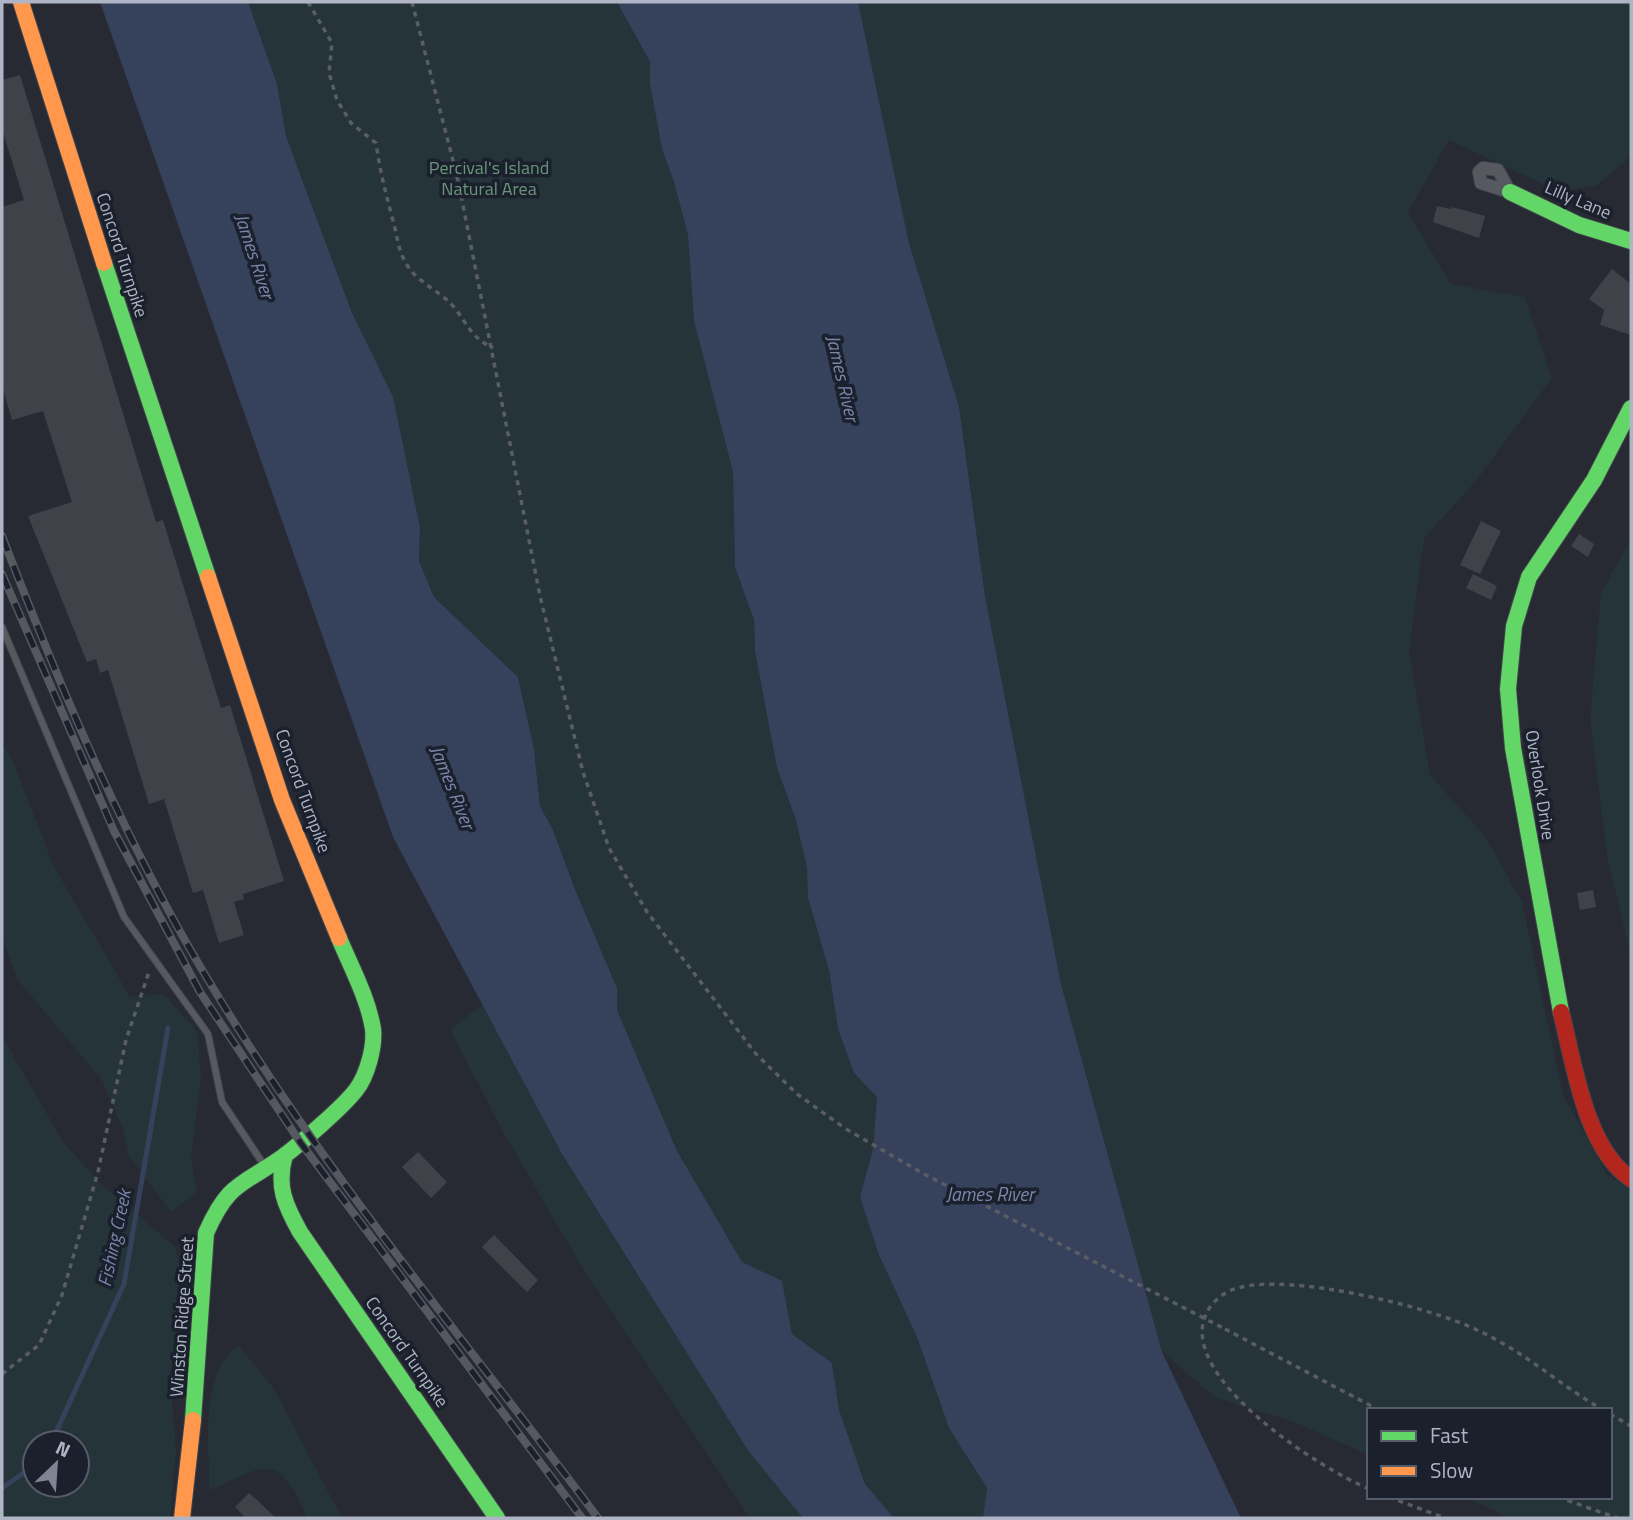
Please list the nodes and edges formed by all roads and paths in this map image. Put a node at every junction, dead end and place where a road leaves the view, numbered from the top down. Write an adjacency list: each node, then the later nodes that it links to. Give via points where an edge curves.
1 (21, 2): 10 (street, Concord Turnpike, via 282,800 373,1031 369,1063 356,1090)
2 (308, 2): 6 (path, via 332,43 329,73 337,100 351,123 376,143 382,189 403,257 418,278 456,309 467,331)
3 (412, 2): 6 (path, via 458,180)
4 (1510, 192): 5 (street, Lilly Lane, via 1579,225)
5 (1631, 241)
6 (492, 348): 14 (path, bridge, via 540,596 583,772 609,848 647,912 757,1054 797,1094 922,1173)
7 (1631, 408): 12 (street, Overlook Drive, via 1594,480 1525,586 1514,626 1508,689 1513,748 1559,1002 1583,1097 1604,1149 1615,1168)
8 (2, 627): 9 (lane, via 124,917)
9 (153, 960): 11 (lane, via 208,1034 222,1102); 13 (path, via 126,1040 99,1172 62,1295 39,1345)
10 (285, 1155): 11 (street, Winston Ridge Street); 22 (street, Concord Turnpike, via 278,1188 300,1232)
11 (265, 1167): 21 (street, Winston Ridge Street, via 237,1184 218,1206 206,1233)
12 (1631, 1179)
13 (2, 1374)
14 (1375, 1408)
15 (1600, 1408): 18 (path, via 1505,1345 1444,1317 1282,1283 1240,1287 1218,1298 1202,1331 1204,1345 1231,1390 1284,1441 1319,1465)
16 (1612, 1415): 17 (path)
17 (1631, 1426)
18 (1367, 1488)
19 (1394, 1499): 23 (path)
20 (1564, 1499): 24 (path)
21 (182, 1518)
22 (497, 1518)
23 (1445, 1518)
24 (1617, 1518)

